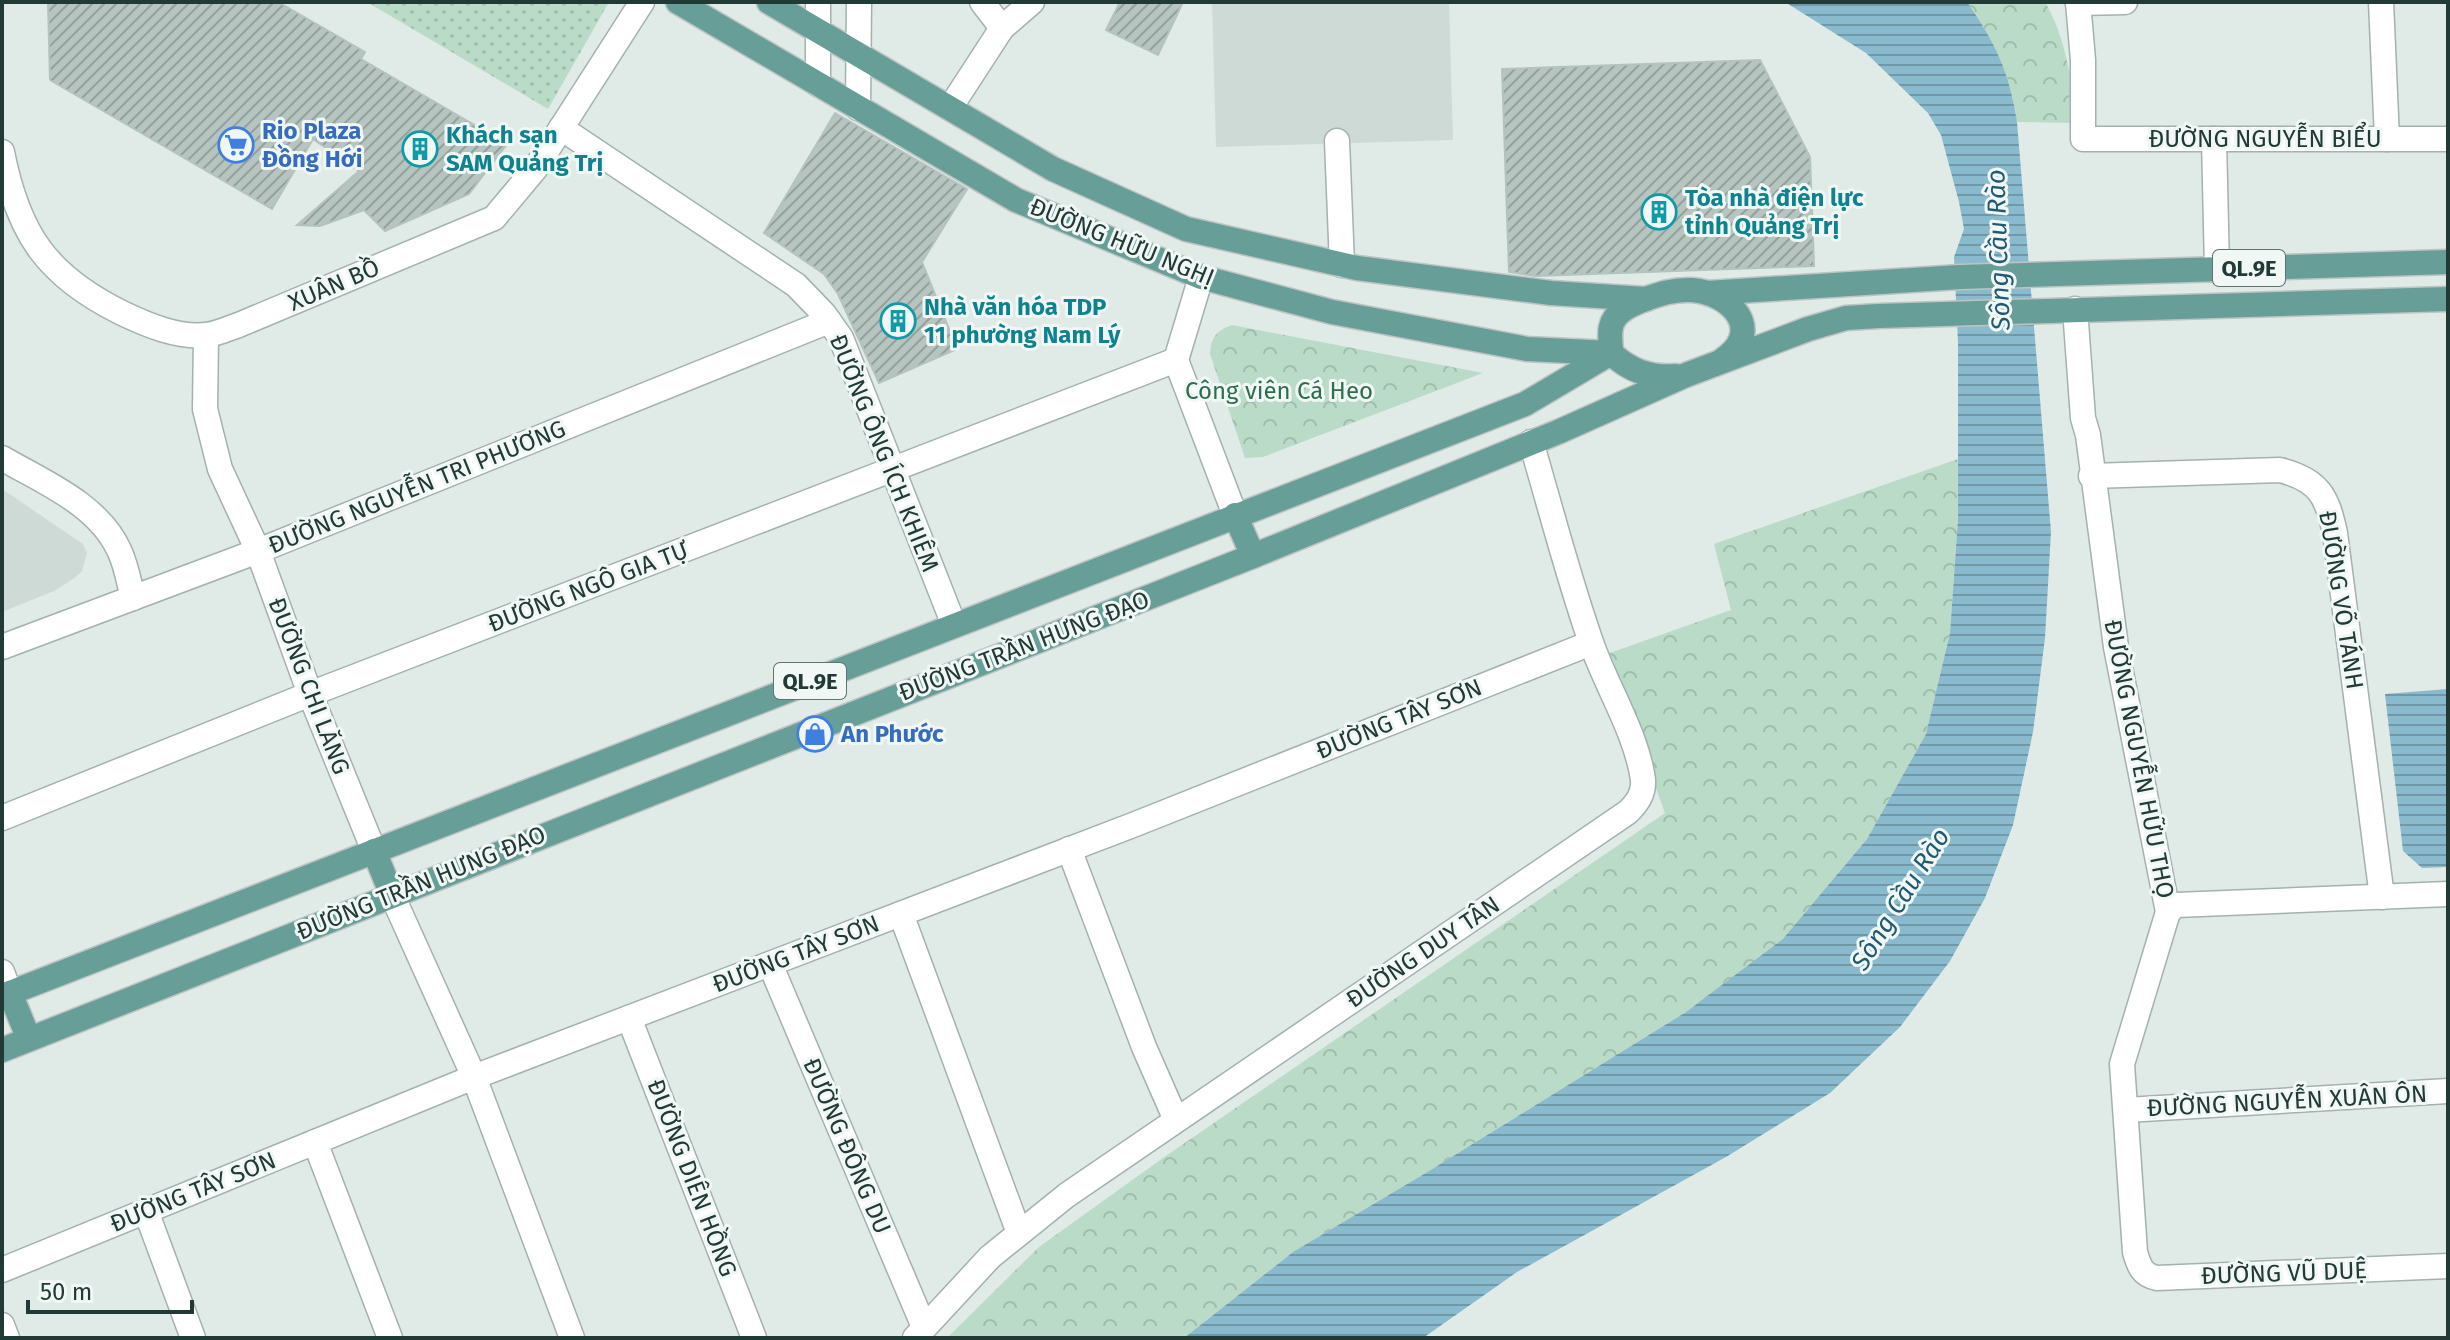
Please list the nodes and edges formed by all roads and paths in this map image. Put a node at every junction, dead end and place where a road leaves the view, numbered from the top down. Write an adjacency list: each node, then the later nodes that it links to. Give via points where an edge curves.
1 (642, 2): 17 (street, XUÂN BỒ)
2 (678, 2): 14 (main road, ĐƯỜNG HỮU NGHỊ)
3 (769, 2): 12 (main road, ĐƯỜNG HỮU NGHỊ)
4 (818, 2): 12 (street)
5 (859, 2): 13 (street)
6 (982, 2): 11 (street)
7 (1032, 2): 11 (street)
8 (2078, 2): 9 (street); 18 (street, ĐƯỜNG NGUYỄN BIỂU, via 2083,139)
9 (2125, 2)
10 (2381, 2): 19 (street)
11 (1002, 28): 16 (street)
12 (818, 31): 13 (main road, ĐƯỜNG HỮU NGHỊ); 14 (street)
13 (859, 55): 15 (street); 16 (main road, ĐƯỜNG HỮU NGHỊ)
14 (818, 84): 15 (main road, ĐƯỜNG HỮU NGHỊ)
15 (858, 108): 26 (main road, ĐƯỜNG HỮU NGHỊ, via 1016,200)
16 (950, 108): 24 (main road, ĐƯỜNG HỮU NGHỊ, via 1053,169 1186,229)
17 (561, 128): 31 (street, ĐƯỜNG ÔNG ÍCH KHIÊM, via 796,285); 32 (street, XUÂN BỒ, via 494,218)
18 (2214, 139): 19 (street, ĐƯỜNG NGUYỄN BIỂU); 25 (street)
19 (2387, 139): 20 (street, ĐƯỜNG NGUYỄN BIỂU)
20 (2448, 139)
21 (1337, 141): 24 (street)
22 (2, 152): 32 (street, XUÂN BỒ, via 15,204 50,264 71,284 153,326)
23 (2448, 262): 25 (main road, QL.9E)
24 (1342, 265): 28 (main road, ĐƯỜNG HỮU NGHỊ, via 1551,293)
25 (2217, 269): 27 (main road, QL.9E, via 1960,277)
26 (1201, 277): 33 (main road, ĐƯỜNG HỮU NGHỊ, via 1332,312 1527,349); 34 (street)
27 (1707, 293): 28 (main road, via 1677,290); 35 (main road, via 1729,303 1741,318 1734,352)
28 (1646, 299): 33 (main road, via 1614,319)
29 (2448, 299): 30 (main road, QL.9E)
30 (2063, 310): 35 (main road, ĐƯỜNG TRẦN HƯNG ĐẠO / QL.9E, via 1846,318); 40 (street, ĐƯỜNG NGUYỄN HỮU THỌ)
31 (829, 321): 39 (street, ĐƯỜNG ÔNG ÍCH KHIÊM, via 841,338); 42 (street, ĐƯỜNG NGUYỄN TRI PHƯƠNG)
32 (206, 336): 42 (street, ĐƯỜNG CHI LĂNG, via 209,434)
33 (1611, 353): 36 (main road, ĐƯỜNG TRẦN HƯNG ĐẠO, via 1637,372); 41 (main road, ĐƯỜNG TRẦN HƯNG ĐẠO / QL.9E, via 1525,404)
34 (1176, 360): 39 (street, ĐƯỜNG NGÔ GIA TỰ); 41 (street)
35 (1719, 363): 36 (main road, ĐƯỜNG TRẦN HƯNG ĐẠO)
36 (1686, 375): 37 (main road, ĐƯỜNG TRẦN HƯNG ĐẠO / QL.9E)
37 (1531, 442): 43 (main road, ĐƯỜNG TRẦN HƯNG ĐẠO / QL.9E); 46 (street, ĐƯỜNG DUY TÂN)
38 (2, 458): 44 (street, via 97,518 120,550)
39 (894, 469): 45 (street, ĐƯỜNG ÔNG ÍCH KHIÊM); 48 (street, ĐƯỜNG NGÔ GIA TỰ)
40 (2091, 476): 54 (street, ĐƯỜNG VÕ TÁNH, via 2280,470 2303,476 2323,496 2335,533); 55 (street, ĐƯỜNG NGUYỄN HỮU THỌ, via 2116,647)
41 (1235, 515): 43 (main road); 45 (main road, ĐƯỜNG TRẦN HƯNG ĐẠO / QL.9E)
42 (258, 551): 44 (street, ĐƯỜNG NGUYỄN TRI PHƯƠNG); 48 (street, ĐƯỜNG CHI LĂNG)
43 (1253, 556): 53 (main road, ĐƯỜNG TRẦN HƯNG ĐẠO / QL.9E)
44 (133, 598): 47 (street, ĐƯỜNG NGUYỄN TRI PHƯƠNG)
45 (954, 625): 51 (main road, ĐƯỜNG TRẦN HƯNG ĐẠO / QL.9E)
46 (1591, 643): 50 (street, ĐƯỜNG TÂY SƠN); 65 (street, ĐƯỜNG DUY TÂN, via 1642,777 1638,801)
47 (2, 647)
48 (310, 694): 49 (street, ĐƯỜNG NGÔ GIA TỰ); 51 (street, ĐƯỜNG CHI LĂNG)
49 (2, 818)
50 (1069, 849): 56 (street, ĐƯỜNG TÂY SƠN); 65 (street)
51 (374, 851): 53 (main road); 58 (main road, ĐƯỜNG TRẦN HƯNG ĐẠO / QL.9E)
52 (2448, 894): 54 (street)
53 (392, 895): 60 (main road, ĐƯỜNG TRẦN HƯNG ĐẠO / QL.9E); 62 (street)
54 (2382, 897): 55 (street, via 2176,905)
55 (2168, 912): 64 (street, ĐƯỜNG NGUYỄN HỮU THỌ, via 2122,1064)
56 (901, 914): 57 (street, ĐƯỜNG TÂY SƠN); 68 (street)
57 (770, 964): 59 (street, ĐƯỜNG TÂY SƠN); 73 (street, ĐƯỜNG ĐÔNG DU)
58 (5, 987): 60 (main road)
59 (629, 1018): 62 (street, ĐƯỜNG TÂY SƠN); 78 (street, ĐƯỜNG DIÊN HỒNG)
60 (29, 1039): 61 (main road, ĐƯỜNG TRẦN HƯNG ĐẠO / QL.9E)
61 (2, 1050)
62 (474, 1077): 66 (street, ĐƯỜNG TÂY SƠN); 77 (street)
63 (2448, 1091): 64 (street, ĐƯỜNG NGUYỄN XUÂN ÔN)
64 (2126, 1110): 69 (street, ĐƯỜNG NGUYỄN HỮU THỌ)
65 (1176, 1120): 68 (street, ĐƯỜNG DUY TÂN)
66 (315, 1142): 67 (street, ĐƯỜNG TÂY SƠN); 76 (street)
67 (146, 1211): 71 (street, ĐƯỜNG TÂY SƠN); 75 (street)
68 (1019, 1233): 73 (street, ĐƯỜNG DUY TÂN)
69 (2135, 1252): 70 (street, ĐƯỜNG VŨ DUỆ, via 2139,1267 2157,1278)
70 (2448, 1266)
71 (2, 1270)
72 (2, 1325): 74 (street)
73 (920, 1333)
74 (7, 1338)
75 (193, 1338)
76 (390, 1338)
77 (572, 1338)
78 (754, 1338)

